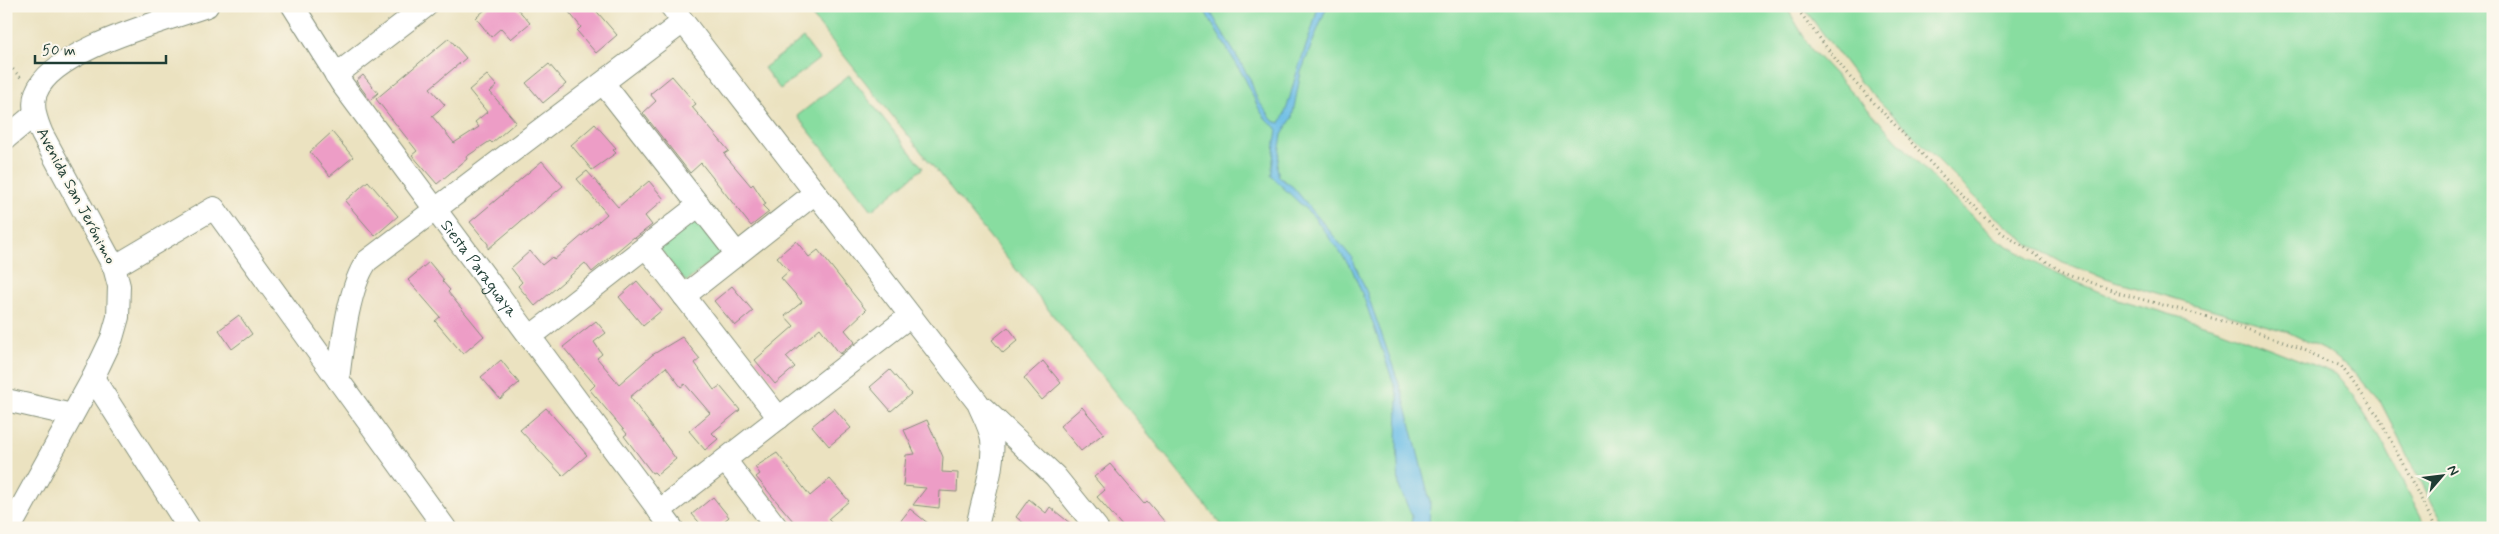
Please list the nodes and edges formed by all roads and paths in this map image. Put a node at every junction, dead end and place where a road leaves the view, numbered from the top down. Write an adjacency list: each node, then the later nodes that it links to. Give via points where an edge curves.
1 (207, 6): 8 (street, Avenida San Jerónimo, via 91,47 66,60 45,78 36,94)
2 (293, 6): 6 (street, Siesta Paraguaya)
3 (426, 6): 6 (street)
4 (1796, 6): 33 (path, via 1847,74 1954,188 2002,233 2061,271 2122,294 2286,342 2341,366 2378,416)
5 (677, 14): 7 (street); 10 (street)
6 (336, 75): 12 (street, Siesta Paraguaya)
7 (603, 83): 11 (street); 12 (street)
8 (35, 114): 9 (street); 15 (street, Avenida San Jerónimo, via 42,134)
9 (6, 138)
10 (815, 193): 14 (street); 17 (street)
11 (699, 205): 13 (street); 14 (street)
12 (435, 210): 18 (street, Siesta Paraguaya); 20 (street, via 367,261 360,270)
13 (646, 247): 16 (street); 18 (street)
14 (737, 254): 16 (street)
15 (114, 267): 19 (street, Avenida San Jerónimo, via 119,286 118,317); 20 (street, via 214,208)
16 (684, 296): 24 (street)
17 (910, 316): 22 (street); 24 (street)
18 (530, 337): 26 (street, Siesta Paraguaya)
19 (93, 378): 23 (street, Avenida San Jerónimo); 29 (street)
20 (338, 380): 30 (street)
21 (6, 400): 23 (street)
22 (978, 403): 27 (street, via 992,439 988,478); 32 (street, via 1054,476)
23 (72, 415): 28 (street, Avenida San Jerónimo)
24 (779, 418): 25 (street)
25 (725, 460): 26 (street); 31 (street)
26 (666, 519)
27 (975, 524)
28 (10, 528)
29 (188, 528)
30 (445, 528)
31 (777, 528)
32 (1097, 528)
33 (2436, 528)

